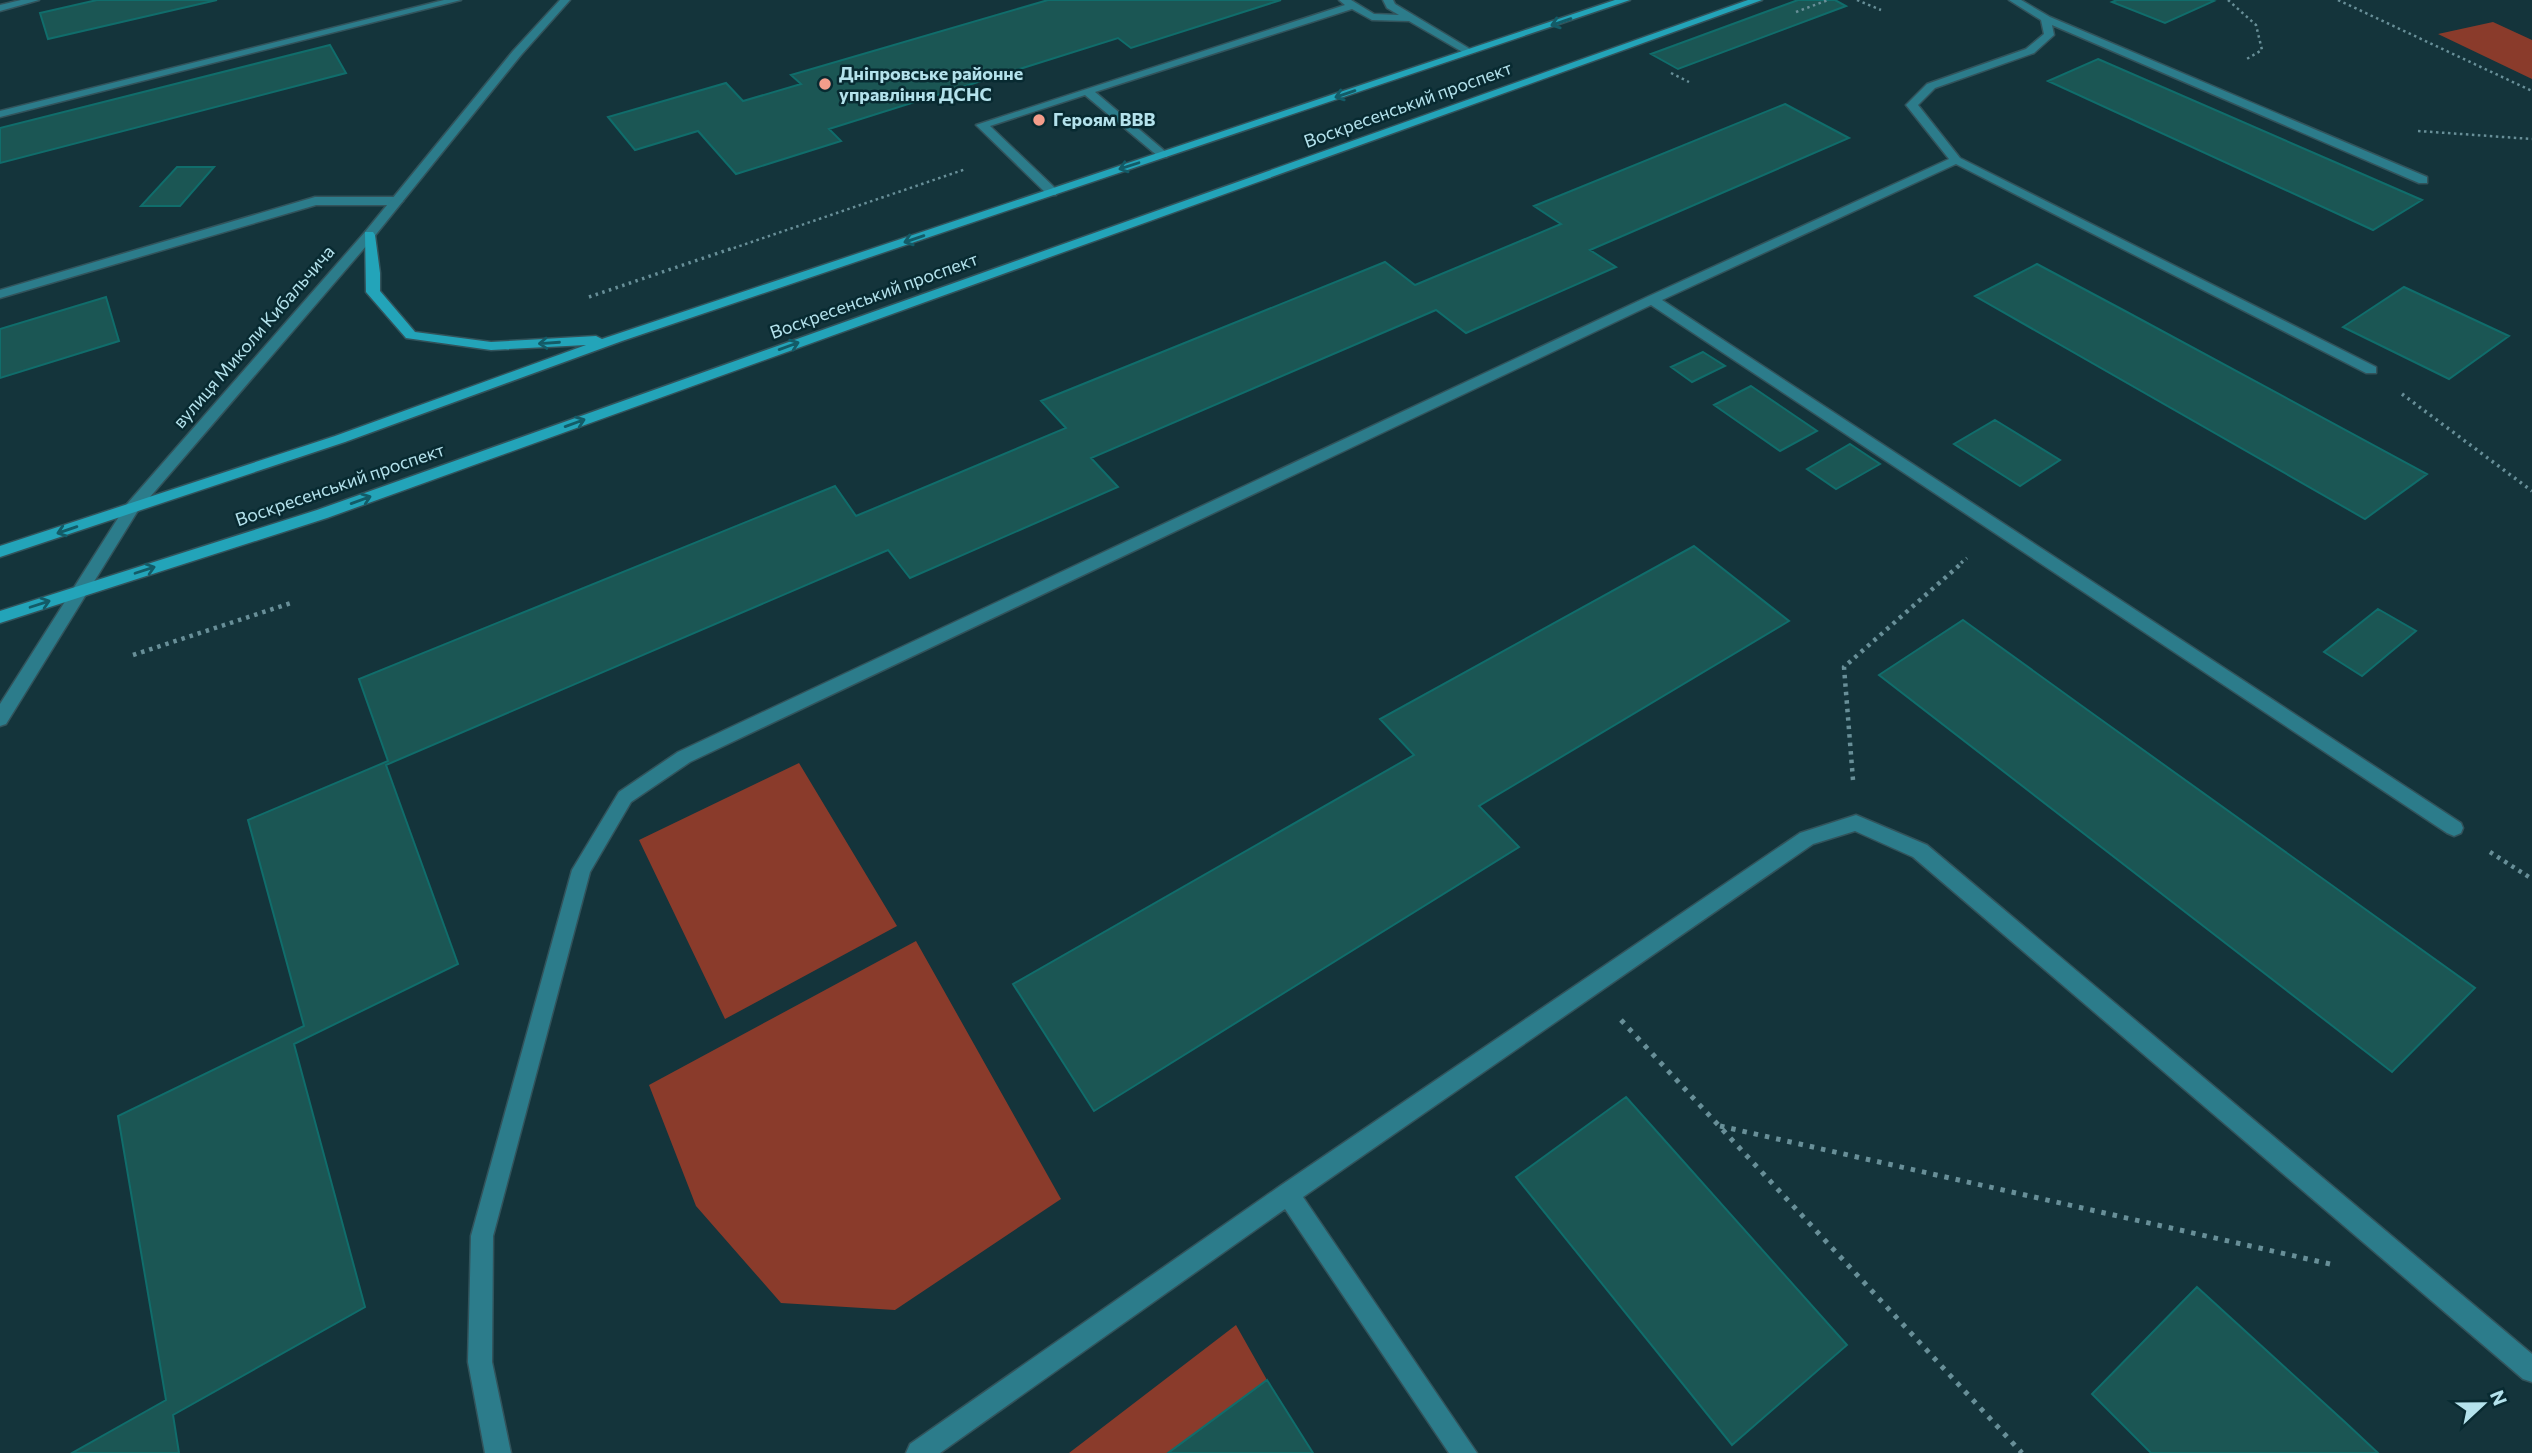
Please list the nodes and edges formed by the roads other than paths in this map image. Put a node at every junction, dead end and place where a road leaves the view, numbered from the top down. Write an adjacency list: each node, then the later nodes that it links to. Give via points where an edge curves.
1 (34, 0): 9 (street)
2 (456, 0): 14 (street)
3 (565, 0): 19 (street, вулиця Миколи Кибальчича)
4 (1388, 0): 10 (street)
5 (1625, 0): 12 (main road, Воскресенський проспект, one-way to 12)
6 (1757, 0): 27 (main road, Воскресенський проспект, one-way to 6, via 322,514)
7 (2014, 0): 11 (street)
8 (1348, 3): 10 (street, via 1378,18); 13 (street)
9 (0, 8)
10 (1413, 18): 12 (street)
11 (2046, 19): 16 (street, via 2049,35 2031,51 1931,86 1912,105); 17 (street)
12 (1470, 52): 15 (main road, Воскресенський проспект, one-way to 15)
13 (1088, 92): 15 (street); 18 (street, via 982,125)
14 (0, 114)
15 (1163, 155): 18 (main road, Воскресенський проспект, one-way to 18)
16 (1956, 160): 22 (street); 24 (street)
17 (2423, 180)
18 (1052, 192): 23 (main road, Воскресенський проспект, one-way to 23)
19 (397, 201): 20 (street, вулиця Миколи Кибальчича); 21 (street, via 316,201)
20 (369, 235): 23 (main road, one-way to 20, via 491,346 411,335 373,292); 25 (street, вулиця Миколи Кибальчича)
21 (0, 294)
22 (1653, 300): 30 (street); 33 (street, via 684,757 625,797 581,870 482,1236 480,1362)
23 (617, 338): 25 (main road, Воскресенський проспект, via 340,439)
24 (2371, 370)
25 (132, 508): 26 (main road, Воскресенський проспект, one-way to 26); 27 (street, вулиця Миколи Кибальчича)
26 (0, 552)
27 (80, 591): 28 (main road, Воскресенський проспект, one-way to 27); 29 (street, вулиця Миколи Кибальчича)
28 (0, 617)
29 (0, 719)
30 (2454, 828)
31 (1288, 1194): 32 (street, via 1807,838 1856,823 1920,850); 34 (street); 35 (street)
32 (2532, 1370)
33 (498, 1453)
34 (919, 1453)
35 (1464, 1453)

